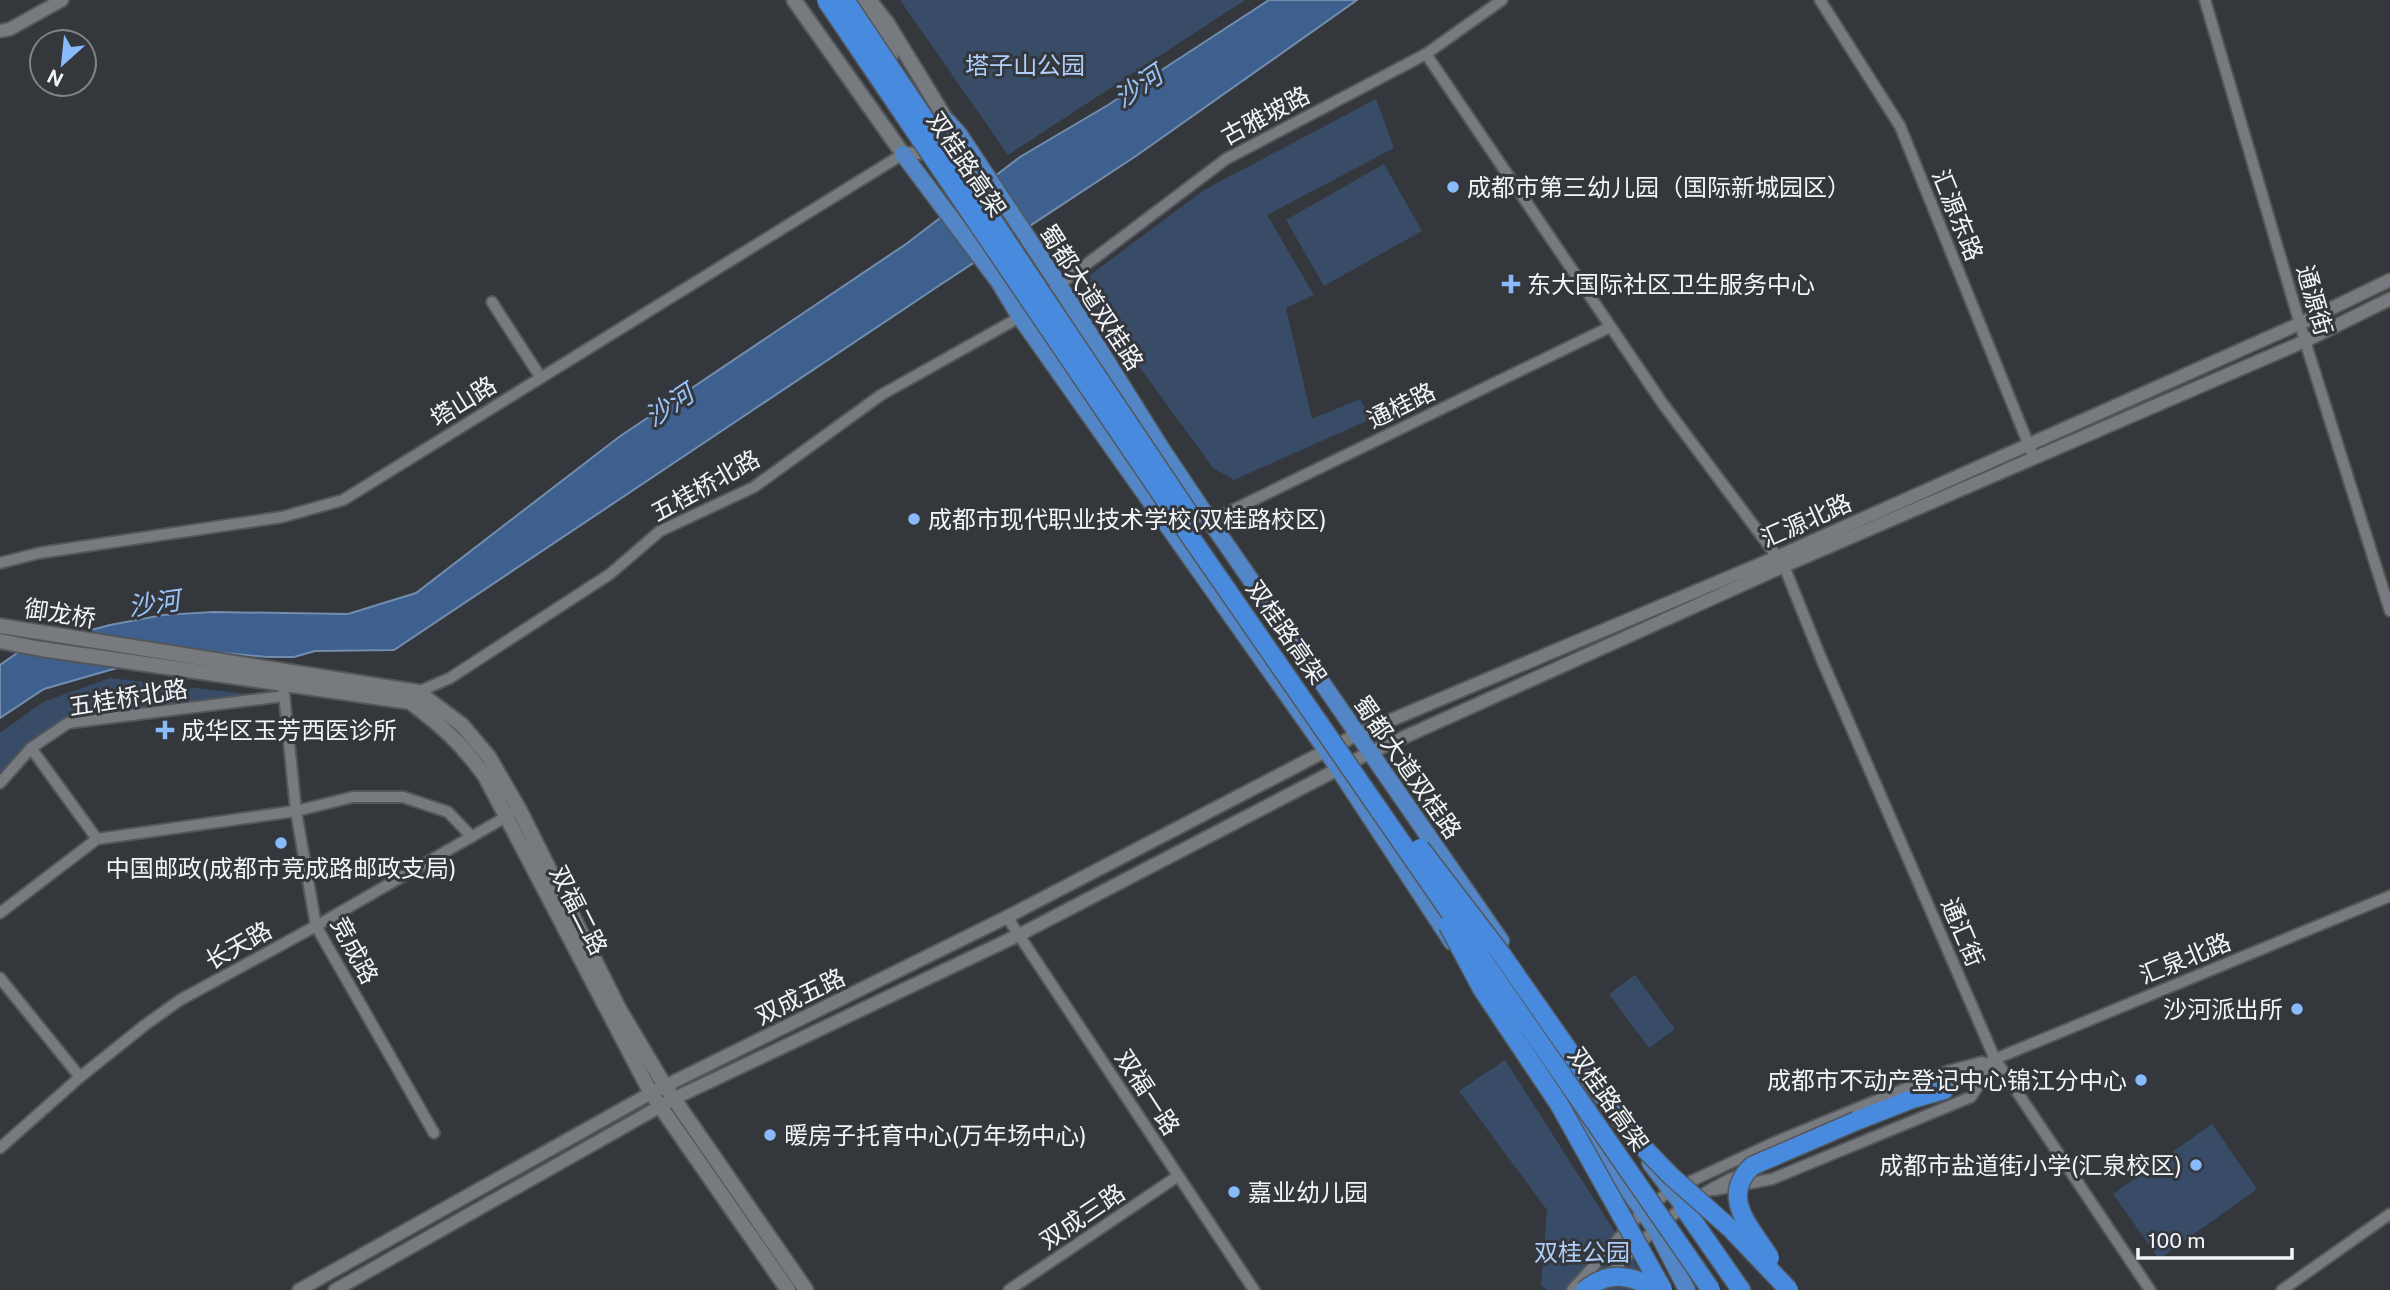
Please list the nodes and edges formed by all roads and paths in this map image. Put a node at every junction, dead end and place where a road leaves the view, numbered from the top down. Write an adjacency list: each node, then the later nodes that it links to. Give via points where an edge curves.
1 (62, 0): 10 (street)
2 (794, 0): 13 (main road)
3 (826, 0): 45 (highway, 双桂路高架, bridge, via 1176,516)
4 (845, 0): 12 (highway, 双桂路高架, bridge)
5 (859, 0): 12 (street, bridge)
6 (869, 0): 12 (main road, via 887,23)
7 (1502, 0): 11 (street, 古雅坡路)
8 (1820, 0): 23 (street, 汇源东路, via 1900,126)
9 (2205, 0): 19 (street, 通源街)
10 (0, 31)
11 (1426, 54): 15 (street, 古雅坡路, via 1226,159); 20 (street, 通汇街)
12 (940, 126): 13 (street, via 949,131 939,148); 15 (main road, 蜀都大道双桂路, via 959,134); 45 (highway, 双桂路高架, bridge, via 1189,513)
13 (903, 154): 15 (street, bridge, via 927,157 945,170 1014,269 1037,287); 18 (main road); 22 (street, 塔山路)
14 (2390, 279): 19 (street, 汇源北路)
15 (1059, 285): 18 (street, 五桂桥北路); 25 (main road, 蜀都大道双桂路)
16 (2390, 299): 21 (street, 汇源北路)
17 (492, 302): 22 (street)
18 (1020, 317): 33 (street, 五桂桥北路, via 881,395 754,487 660,531 611,574); 36 (main road)
19 (2301, 323): 21 (street, 通源街); 23 (street, 汇源北路)
20 (1610, 327): 25 (street, 通桂路); 26 (street, 通汇街)
21 (2305, 341): 24 (street, 汇源北路); 28 (street, 通源街)
22 (541, 378): 27 (street, 塔山路, via 343,500 282,517 39,553)
23 (2028, 444): 24 (street, 汇源东路); 26 (street, 汇源北路)
24 (2034, 458): 26 (street, 汇源北路)
25 (1210, 521): 34 (main road, 蜀都大道双桂路)
26 (1780, 561): 34 (street, 汇源北路); 37 (street, 汇源北路); 52 (street, 通汇街)
27 (0, 563)
28 (2390, 611)
29 (0, 626): 32 (main road, 御龙桥)
30 (0, 641): 31 (main road, 御龙桥)
31 (243, 679): 32 (main road, 双福二路)
32 (282, 684): 33 (main road, 双福二路); 35 (street, 五桂桥北路, via 68,723); 41 (street, 竞成路)
33 (414, 697): 40 (main road, 双福二路, via 462,725 475,738); 42 (main road, 双福二路, via 463,746 485,776)
34 (1357, 734): 36 (street, 汇源北路); 37 (main road, 蜀都大道双桂路)
35 (31, 748): 39 (street, 五桂桥北路); 44 (street)
36 (1326, 750): 38 (main road); 48 (street, 双成五路)
37 (1369, 752): 38 (street, 汇源北路); 62 (main road, 蜀都大道双桂路)
38 (1339, 769): 50 (street, 双成五路); 65 (main road, via 1425,904)
39 (0, 783)
40 (519, 809): 42 (street, 长天路); 54 (main road, 双福二路, via 618,1009)
41 (296, 811): 43 (street, via 353,797 403,797 448,812); 44 (street); 49 (street, 竞成路)
42 (505, 817): 43 (street, 长天路); 56 (main road, 双福二路)
43 (472, 837): 49 (street, 长天路)
44 (97, 839): 47 (street)
45 (1411, 845): 68 (highway, 双桂路高架, bridge); 79 (highway, bridge, via 1482,989 1559,1104); 82 (highway, 双桂路高架, bridge); 83 (highway, bridge, via 1502,955 1639,1143)
46 (2390, 896): 52 (street, 汇泉北路)
47 (0, 913)
48 (1007, 917): 50 (street, 双福一路); 54 (street, 双成五路)
49 (316, 926): 53 (street, 长天路, via 180,1000); 59 (street, 竞成路)
50 (1019, 935): 57 (street, 双成五路); 61 (street, 双福一路)
51 (0, 978): 53 (street)
52 (1995, 1059): 55 (street, 汇泉北路); 62 (street, 汇泉北路, via 1948,1071); 63 (street, via 1971,1097 1772,1179); 84 (street, 通汇街)
53 (80, 1077): 60 (street, 长天路)
54 (665, 1086): 56 (street, 双成五路); 57 (main road, 双福二路)
55 (1944, 1090): 63 (street, 汇泉北路); 83 (highway, bridge, via 1856,1121 1752,1166 1741,1177 1736,1191 1741,1212)
56 (651, 1094): 58 (main road, 双福二路); 69 (street, 双成五路)
57 (675, 1098): 58 (street, 双成五路); 72 (main road, 双福二路)
58 (660, 1107): 70 (street, 双成五路); 71 (main road, 双福二路)
59 (434, 1133)
60 (0, 1148)
61 (1178, 1176): 73 (street, 双成三路); 74 (street, 双福一路)
62 (1670, 1191): 64 (main road, 蜀都大道双桂路); 65 (street, 汇泉北路)
63 (1705, 1192): 64 (street, 汇泉北路)
64 (1684, 1208): 67 (street, 汇泉北路); 68 (highway)
65 (1643, 1211): 67 (main road); 75 (street, 汇泉北路)
66 (2390, 1214): 85 (street)
67 (1656, 1230): 77 (street, 汇泉北路); 80 (main road); 81 (main road)
68 (1739, 1289)
69 (299, 1290)
70 (335, 1290)
71 (788, 1290)
72 (806, 1290)
73 (1009, 1290)
74 (1254, 1290)
75 (1572, 1290)
76 (1585, 1290): 78 (highway, bridge, via 1619,1276 1640,1280)
77 (1595, 1290)
78 (1655, 1290)
79 (1664, 1290)
80 (1687, 1290)
81 (1695, 1290)
82 (1711, 1290)
83 (1790, 1290)
84 (2150, 1290)
85 (2282, 1290)

